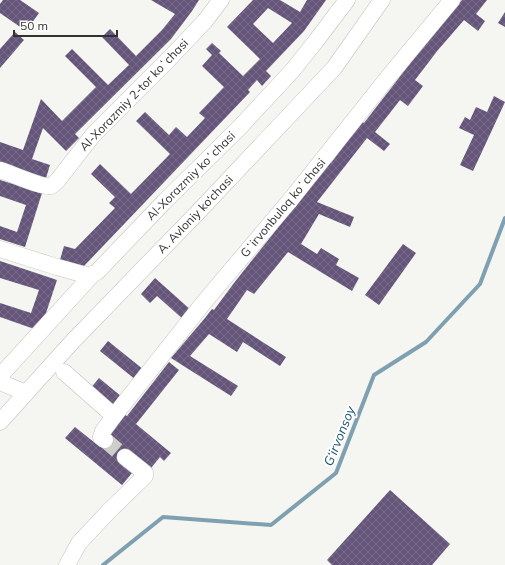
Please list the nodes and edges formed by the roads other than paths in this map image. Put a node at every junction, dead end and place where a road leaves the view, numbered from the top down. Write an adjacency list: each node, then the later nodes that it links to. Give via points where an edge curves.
1 (221, 0): 5 (street, Al-Xorazmiy 2-tor koʻchasi, via 170,58 93,135 58,180 50,186 42,186)
2 (347, 0): 7 (street, Al-Xorazmiy koʻchasi, via 287,76 239,128)
3 (382, 0): 11 (street, A. Avloniy ko‘chasi, via 334,68)
4 (452, 0): 12 (street, Gʻirvonbuloq koʻchasi)
5 (0, 170)
6 (0, 249): 7 (street, via 82,274)
7 (94, 274): 9 (street, Al-Xorazmiy koʻchasi)
8 (64, 372): 12 (street)
9 (0, 376)
10 (0, 382): 11 (street)
11 (26, 393): 13 (street, A. Avloniy ko‘chasi)
12 (114, 416): 14 (street, Gʻirvonbuloq koʻchasi, via 103,431 101,437)
13 (0, 422)
14 (105, 440)
15 (125, 457): 16 (street, via 145,473 145,476 79,543)
16 (67, 565)

